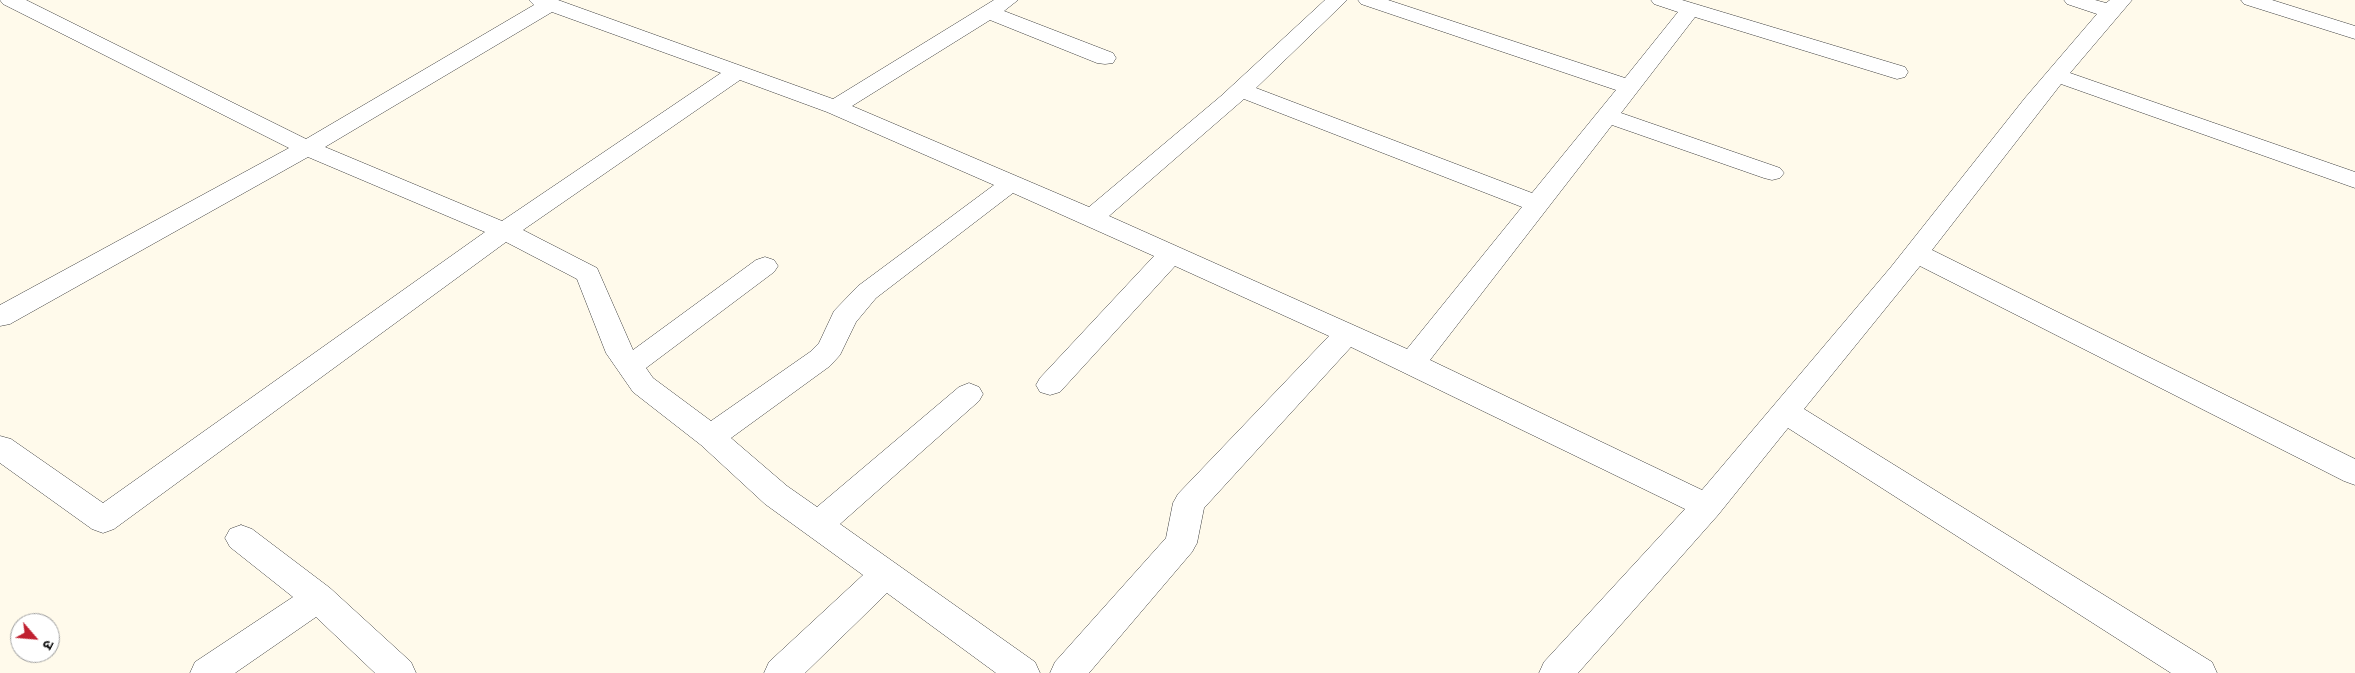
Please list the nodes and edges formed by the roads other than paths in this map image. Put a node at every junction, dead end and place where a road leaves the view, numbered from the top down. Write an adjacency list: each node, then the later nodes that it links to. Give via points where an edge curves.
1 (10, 0): 21 (street)
2 (1008, 0): 11 (street)
3 (1337, 0): 18 (street)
4 (1368, 0): 17 (street)
5 (1661, 0): 10 (street)
6 (2074, 0): 9 (street)
7 (2252, 0): 12 (street)
8 (545, 2): 14 (street); 21 (street)
9 (2116, 5): 16 (street)
10 (1691, 9): 15 (street); 17 (street)
11 (988, 12): 13 (street); 19 (street)
12 (2355, 33)
13 (1105, 58)
14 (737, 72): 19 (street); 27 (street)
15 (1897, 72)
16 (2056, 75): 23 (street); 28 (street)
17 (1630, 87): 20 (street)
18 (1241, 90): 25 (street); 26 (street)
19 (835, 107): 24 (street)
20 (1606, 116): 22 (street); 25 (street)
21 (307, 148): 27 (street); 31 (street)
22 (1772, 173)
23 (2355, 180)
24 (1010, 184): 26 (street); 38 (street, via 867,292 844,318 830,348 820,359)
25 (1537, 204): 33 (street)
26 (1092, 218): 29 (street)
27 (504, 231): 34 (street, via 588,274 620,353); 39 (street, via 103,520)
28 (1916, 253): 37 (street); 40 (street)
29 (1170, 254): 32 (street); 35 (street)
30 (765, 266): 34 (street)
31 (0, 318)
32 (1347, 334): 33 (street); 51 (street, via 1189,503 1181,543)
33 (1412, 363): 41 (street)
34 (630, 366): 38 (street, via 643,386)
35 (1050, 385)
36 (970, 394): 42 (street)
37 (1785, 412): 41 (street); 52 (street)
38 (711, 437): 42 (street, via 776,495)
39 (0, 447)
40 (2355, 473)
41 (1707, 506): 46 (street)
42 (818, 525): 44 (street)
43 (241, 538): 45 (street)
44 (886, 574): 49 (street); 50 (street)
45 (318, 598): 47 (street); 48 (street)
46 (1567, 670)
47 (207, 673)
48 (399, 673)
49 (782, 673)
50 (1023, 673)
51 (1067, 673)
52 (2200, 673)

